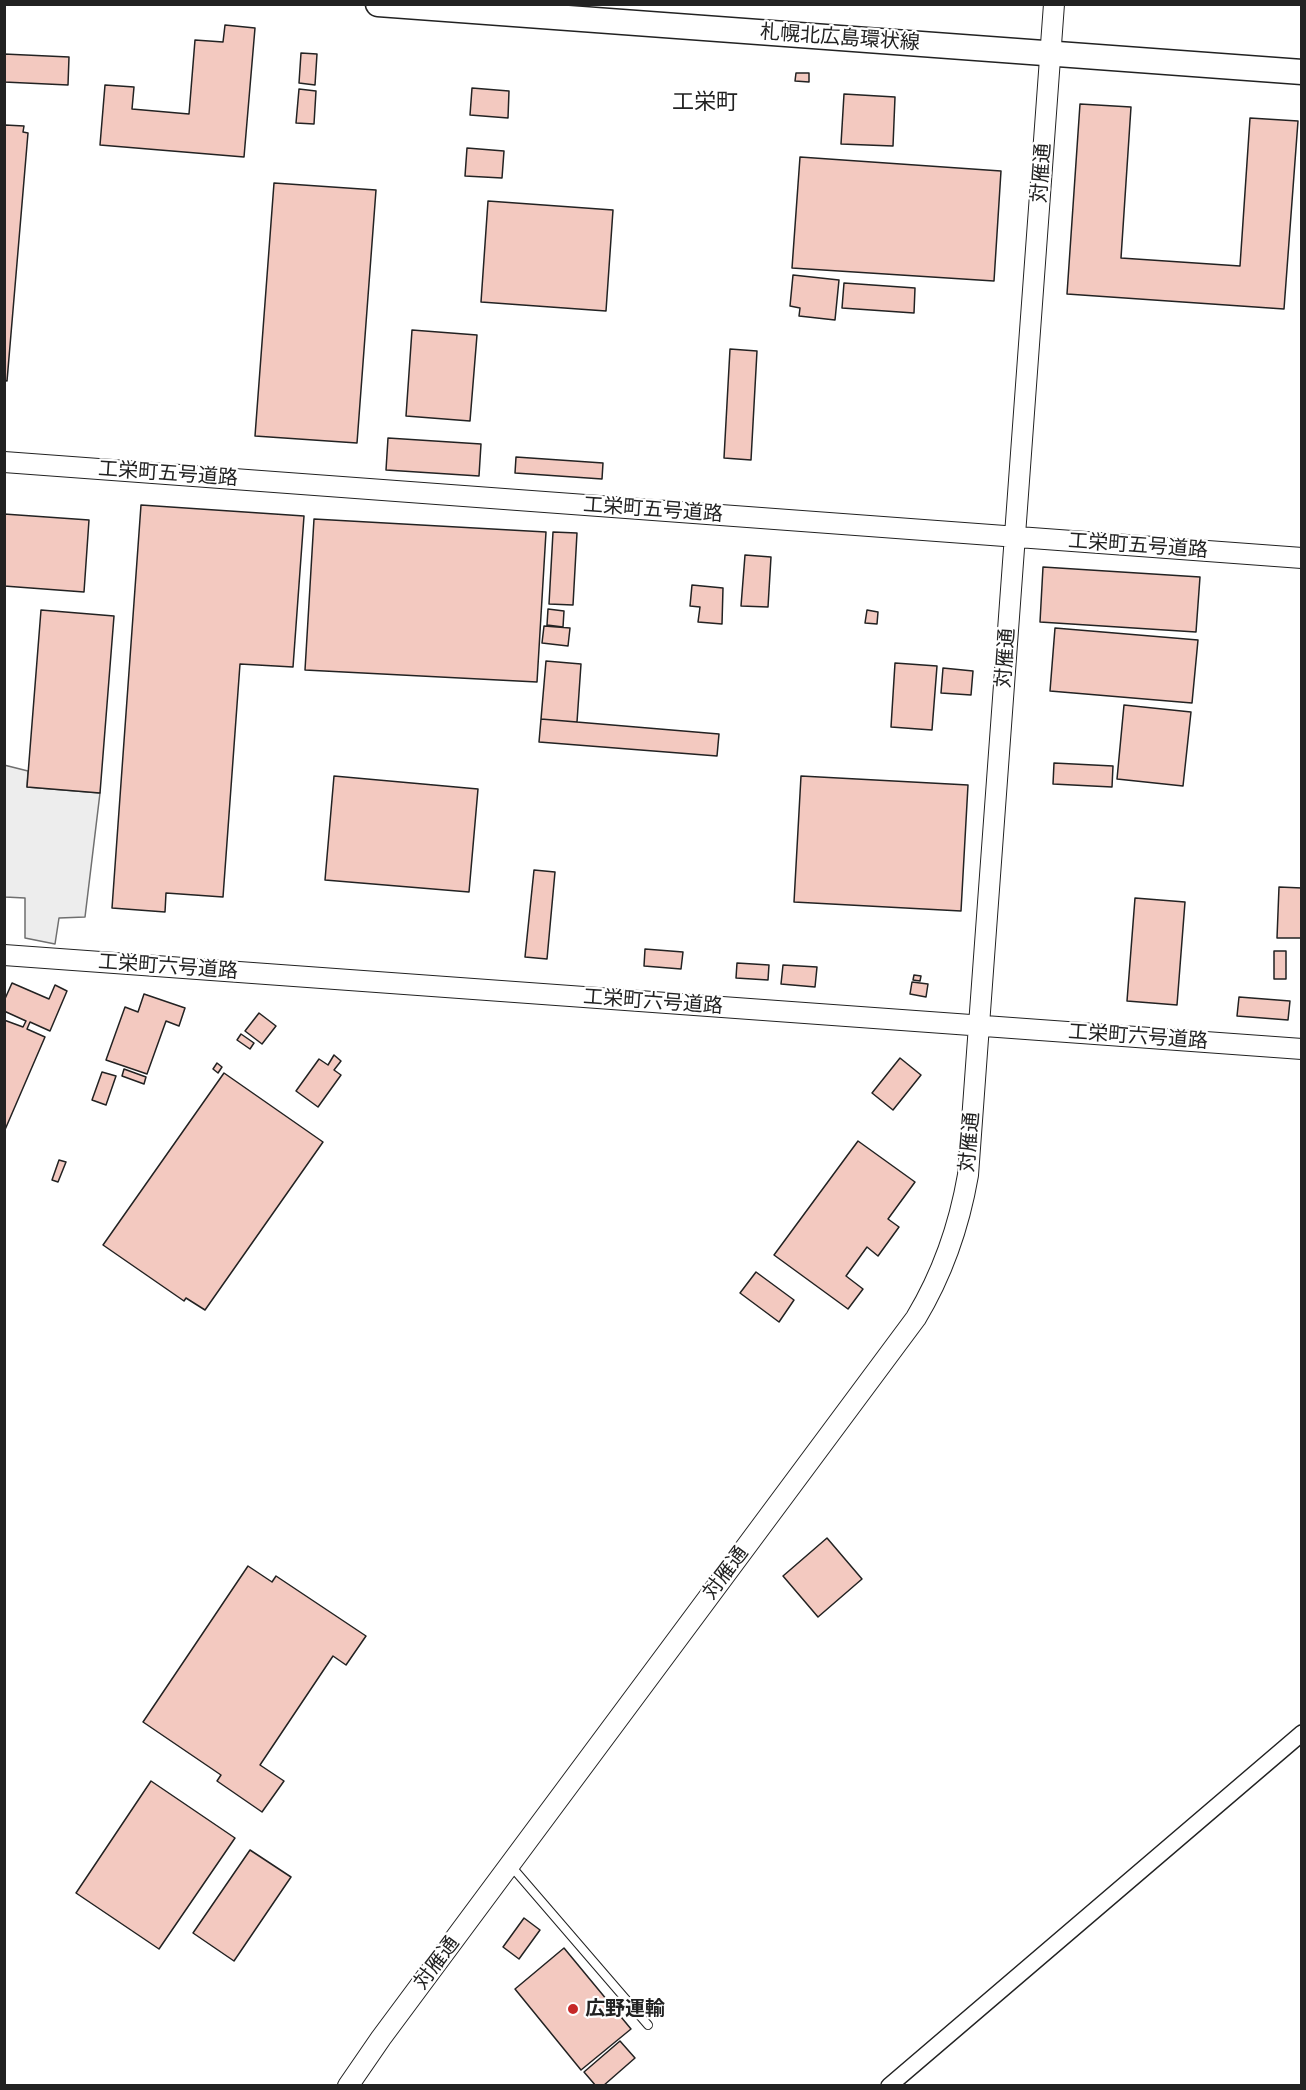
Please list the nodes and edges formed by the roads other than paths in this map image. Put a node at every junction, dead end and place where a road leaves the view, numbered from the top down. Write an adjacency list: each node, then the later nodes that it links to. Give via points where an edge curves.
1 (378, 4): 3 (main road, 札幌北広島環状線)
2 (1054, 4): 3 (street, 対雁通)
3 (1050, 54): 4 (main road, 札幌北広島環状線); 6 (street, 対雁通)
4 (1302, 72)
5 (4, 462): 6 (street, 工栄町五号道路)
6 (1015, 536): 7 (street, 工栄町五号道路); 9 (street, 対雁通)
7 (1302, 558)
8 (4, 955): 9 (street, 工栄町六号道路)
9 (979, 1025): 10 (street, 工栄町六号道路); 12 (street, 対雁通, via 963,1207 931,1293)
10 (1302, 1049)
11 (1302, 1733): 15 (street)
12 (510, 1865): 13 (lane); 14 (street, 対雁通)
13 (648, 2025)
14 (348, 2085)
15 (889, 2085)

